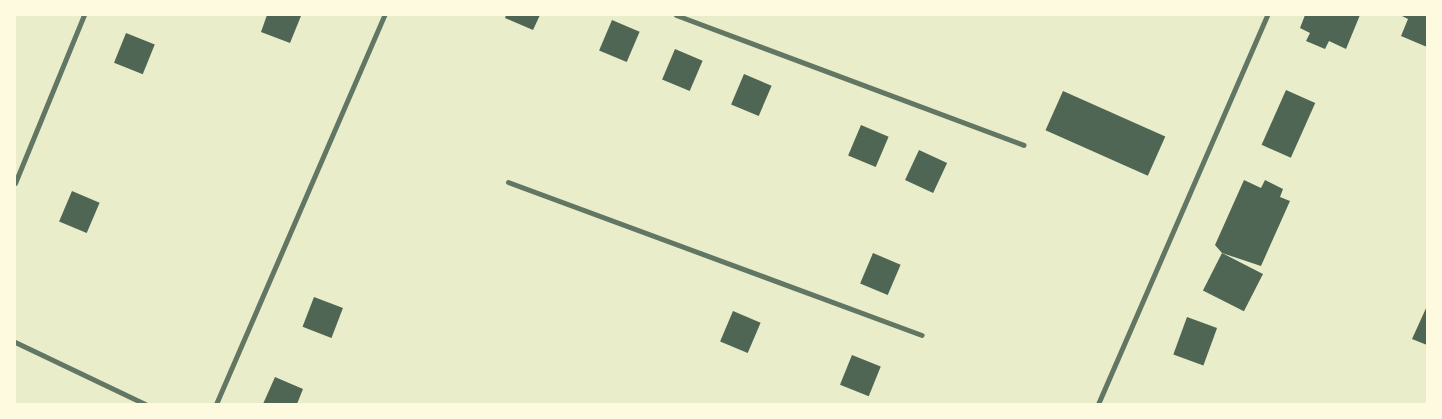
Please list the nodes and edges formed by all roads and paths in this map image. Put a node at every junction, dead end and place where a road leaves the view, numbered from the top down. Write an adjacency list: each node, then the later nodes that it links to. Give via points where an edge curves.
1 (84, 15): 7 (street)
2 (384, 15): 11 (street)
3 (676, 15): 5 (street)
4 (1267, 15): 12 (street)
5 (1024, 145)
6 (508, 182): 8 (street)
7 (15, 183)
8 (922, 335)
9 (15, 342): 10 (street)
10 (144, 404)
11 (216, 404)
12 (1098, 404)

